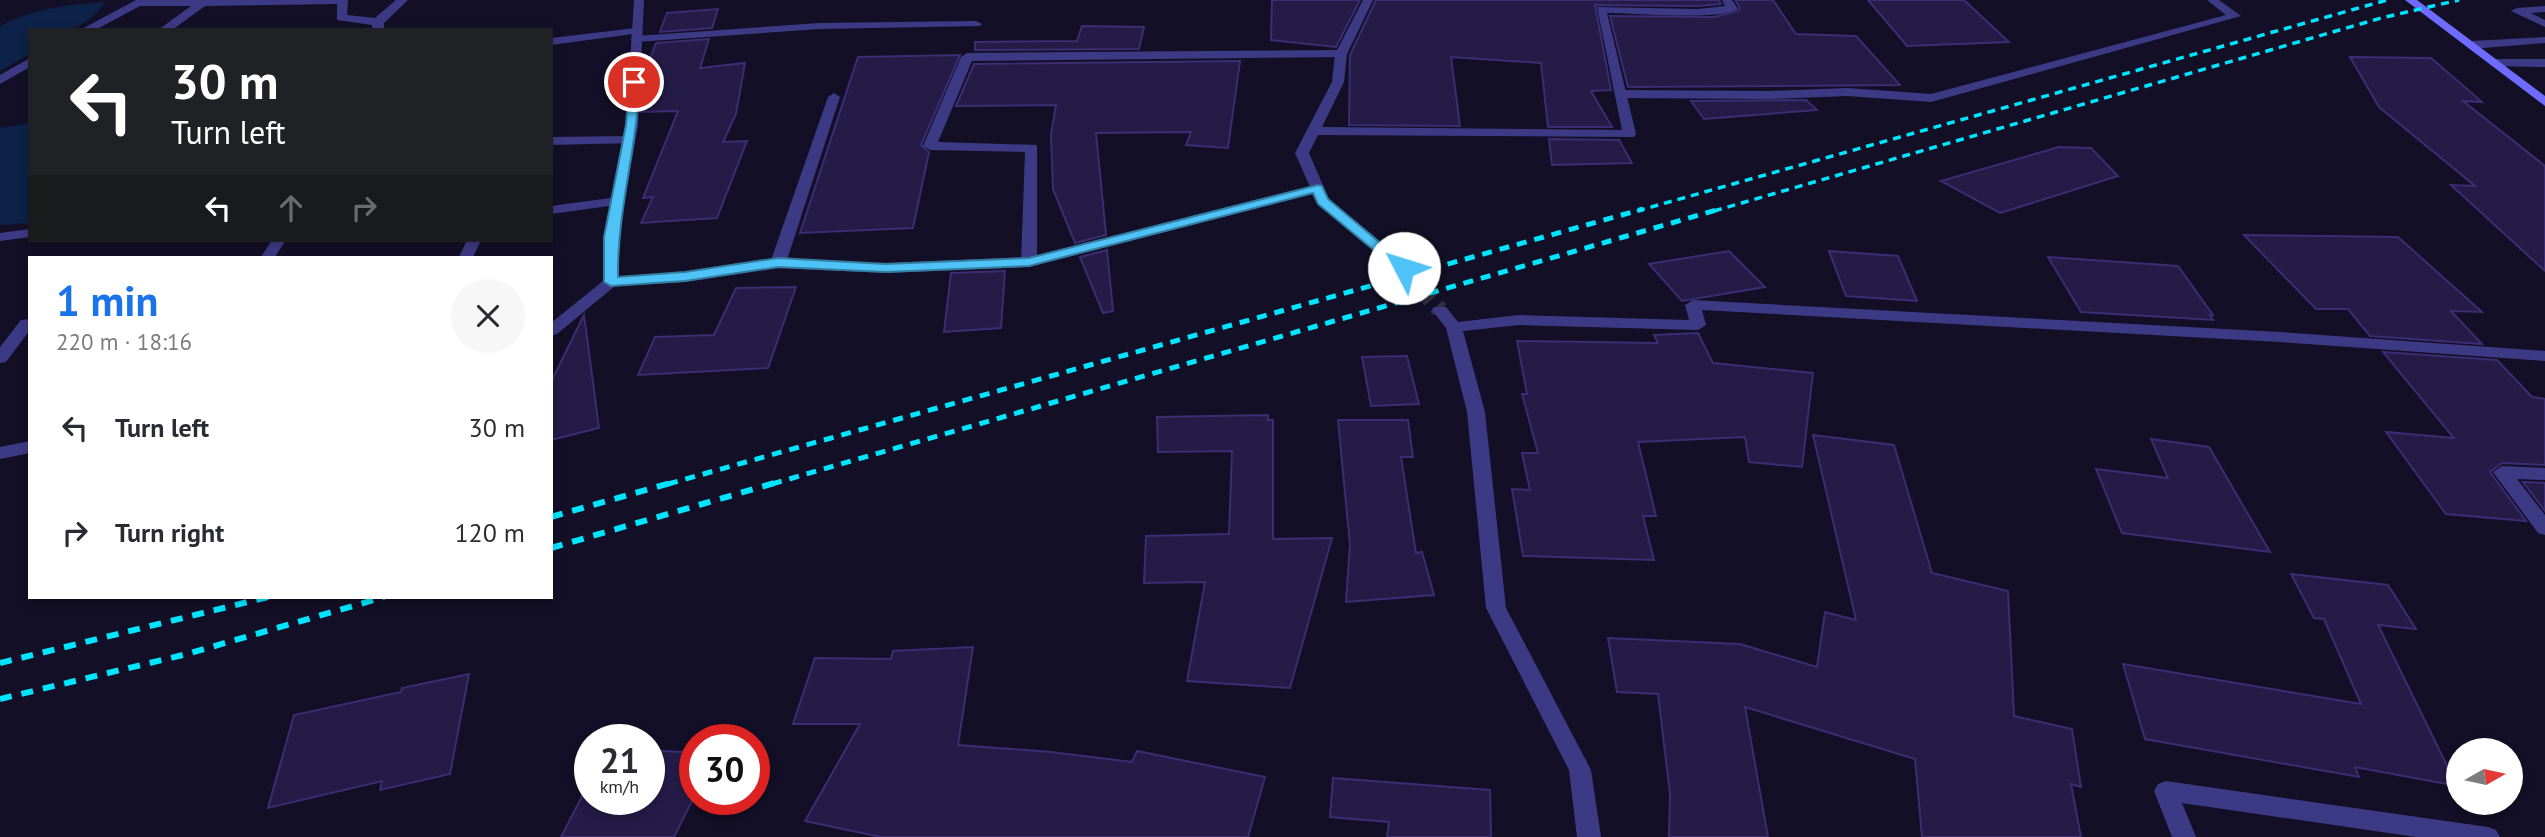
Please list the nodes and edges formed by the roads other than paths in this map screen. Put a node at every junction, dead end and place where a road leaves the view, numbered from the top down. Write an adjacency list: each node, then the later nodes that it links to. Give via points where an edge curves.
1 (403, 0): 12 (street)
2 (639, 0): 15 (street)
3 (1368, 0): 19 (street)
4 (1727, 0): 24 (street, via 1732,9 1601,9)
5 (2212, 0): 24 (street, via 2235,16 1931,98 1847,92)
6 (2410, 0): 18 (main road)
7 (141, 2): 8 (street); 13 (street)
8 (202, 3): 12 (street, via 343,1 341,18); 14 (street)
9 (2545, 9): 11 (street, via 2516,11)
10 (976, 24): 15 (street)
11 (2545, 24)
12 (378, 26)
13 (90, 28)
14 (167, 28)
15 (636, 35): 17 (street); 28 (street)
16 (2545, 40): 18 (street)
17 (553, 42)
18 (2471, 46): 22 (main road)
19 (1341, 54): 27 (street, via 1338,82); 36 (street, via 967,57 930,146 1032,148)
20 (2545, 62): 22 (street)
21 (28, 63): 23 (street)
22 (2495, 63): 26 (main road)
23 (0, 80)
24 (1622, 94): 27 (street, via 1629,134)
25 (834, 97): 35 (street)
26 (2545, 102)
27 (1314, 131): 30 (street, via 1302,153)
28 (629, 139): 29 (street); 31 (street)
29 (553, 141)
30 (1318, 188): 36 (street); 37 (street, via 1323,201)
31 (618, 201): 32 (street); 38 (street, via 611,237)
32 (553, 210)
33 (28, 233): 34 (street)
34 (0, 237)
35 (778, 262): 36 (street, via 886,268); 38 (street, via 685,277)
36 (1029, 262)
37 (1404, 268)
38 (611, 282): 42 (street)
39 (1440, 310): 41 (street)
40 (27, 323): 44 (street)
41 (1454, 327): 43 (street, via 1519,320 1698,326 1693,305); 49 (street, via 1476,412 1496,608 1580,770)
42 (553, 329)
43 (2545, 356)
44 (0, 358)
45 (28, 447): 46 (street)
46 (0, 453)
47 (2545, 474): 48 (street, via 2502,472)
48 (2545, 528)
49 (1589, 837)
50 (2184, 837): 51 (street, via 2166,792)
51 (2488, 837)

